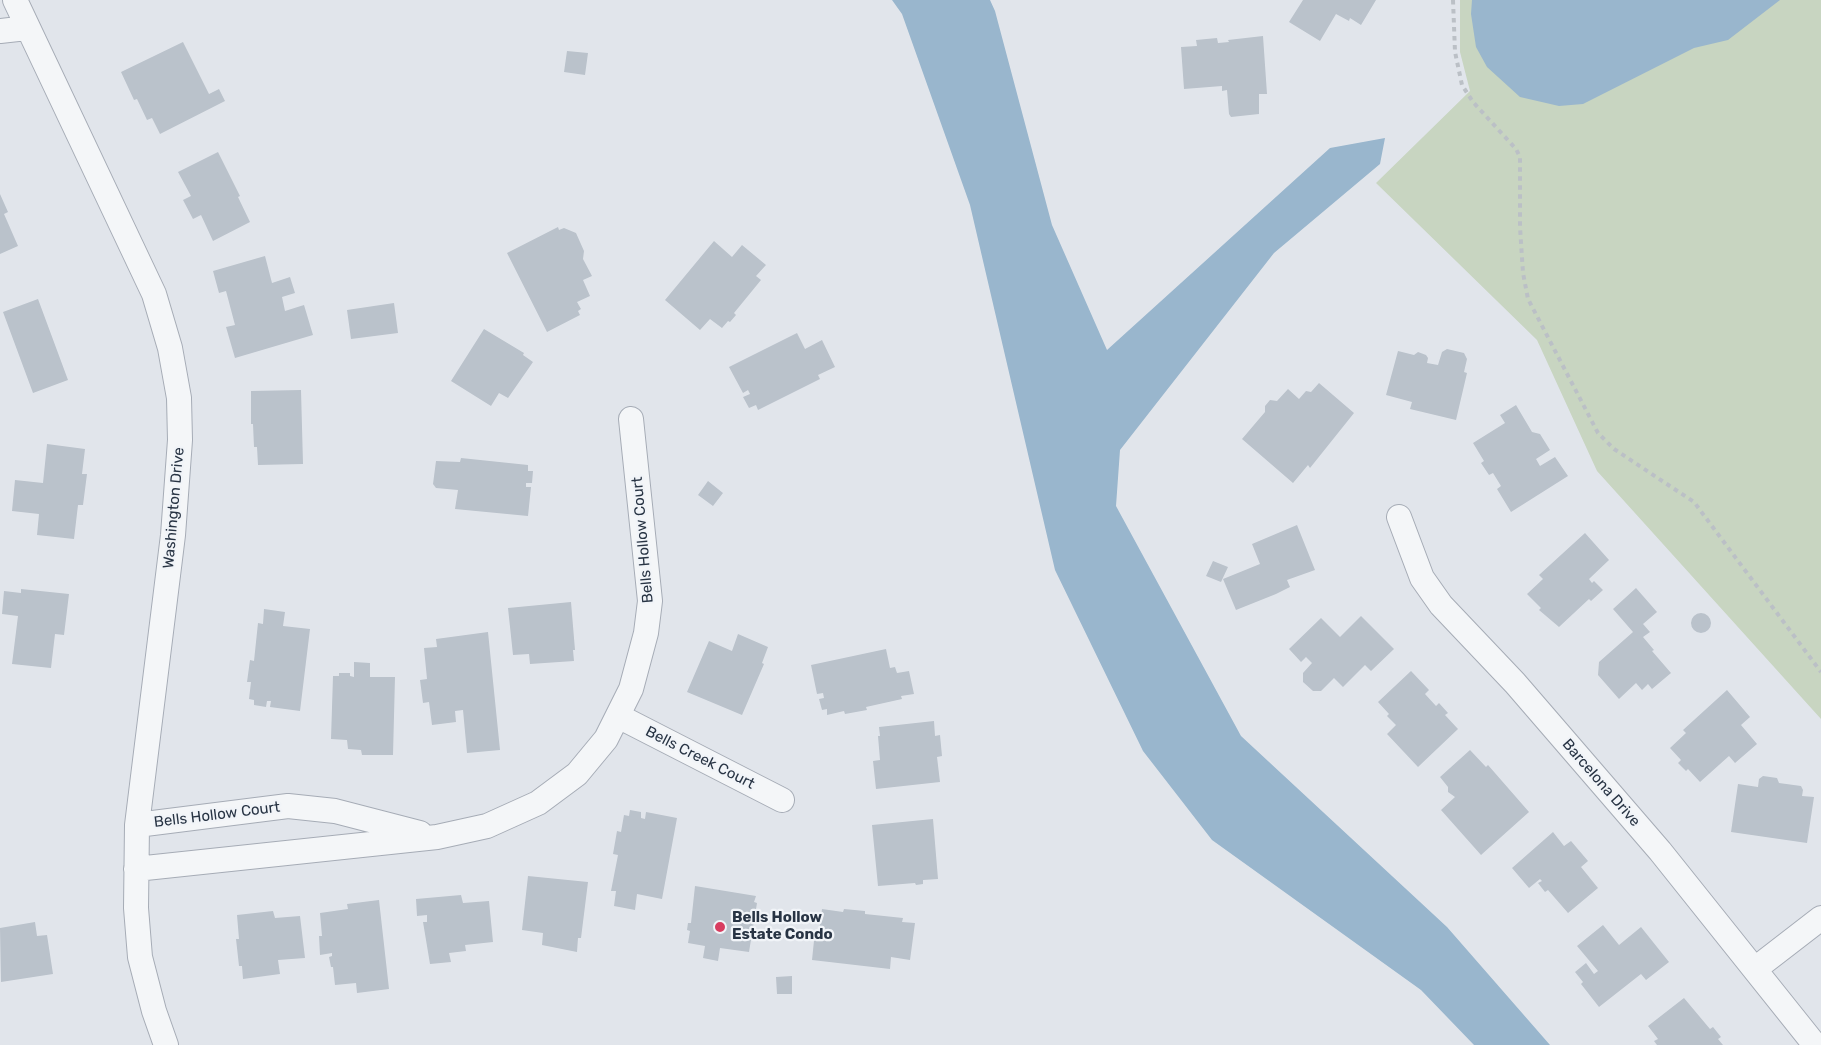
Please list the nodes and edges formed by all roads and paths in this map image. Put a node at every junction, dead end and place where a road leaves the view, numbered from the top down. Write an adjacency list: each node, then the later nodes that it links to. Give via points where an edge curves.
1 (15, 0): 3 (street, Washington Drive)
2 (1453, 0): 7 (path, via 1455,52 1462,86 1520,157 1520,227 1528,299 1598,433 1614,449 1694,502)
3 (27, 28): 4 (street); 10 (street, Washington Drive, via 154,294 179,398 173,535)
4 (0, 31)
5 (631, 419): 8 (street, Bells Hollow Court, via 650,602 631,689)
6 (1399, 517): 14 (street, Barcelona Drive, via 1422,578 1441,605 1530,700)
7 (1821, 672)
8 (618, 716): 9 (street, Bells Creek Court); 11 (street, Bells Hollow Court, via 606,739 577,774 538,803 487,826)
9 (782, 800)
10 (137, 825): 11 (street, Bells Hollow Court, via 288,806 334,811); 12 (street, Washington Drive)
11 (437, 837): 12 (street, Bells Hollow Court)
12 (136, 869): 15 (street, Washington Drive, via 140,957)
13 (1821, 918): 14 (street)
14 (1755, 969): 16 (street, Barcelona Drive)
15 (166, 1045)
16 (1815, 1045)

